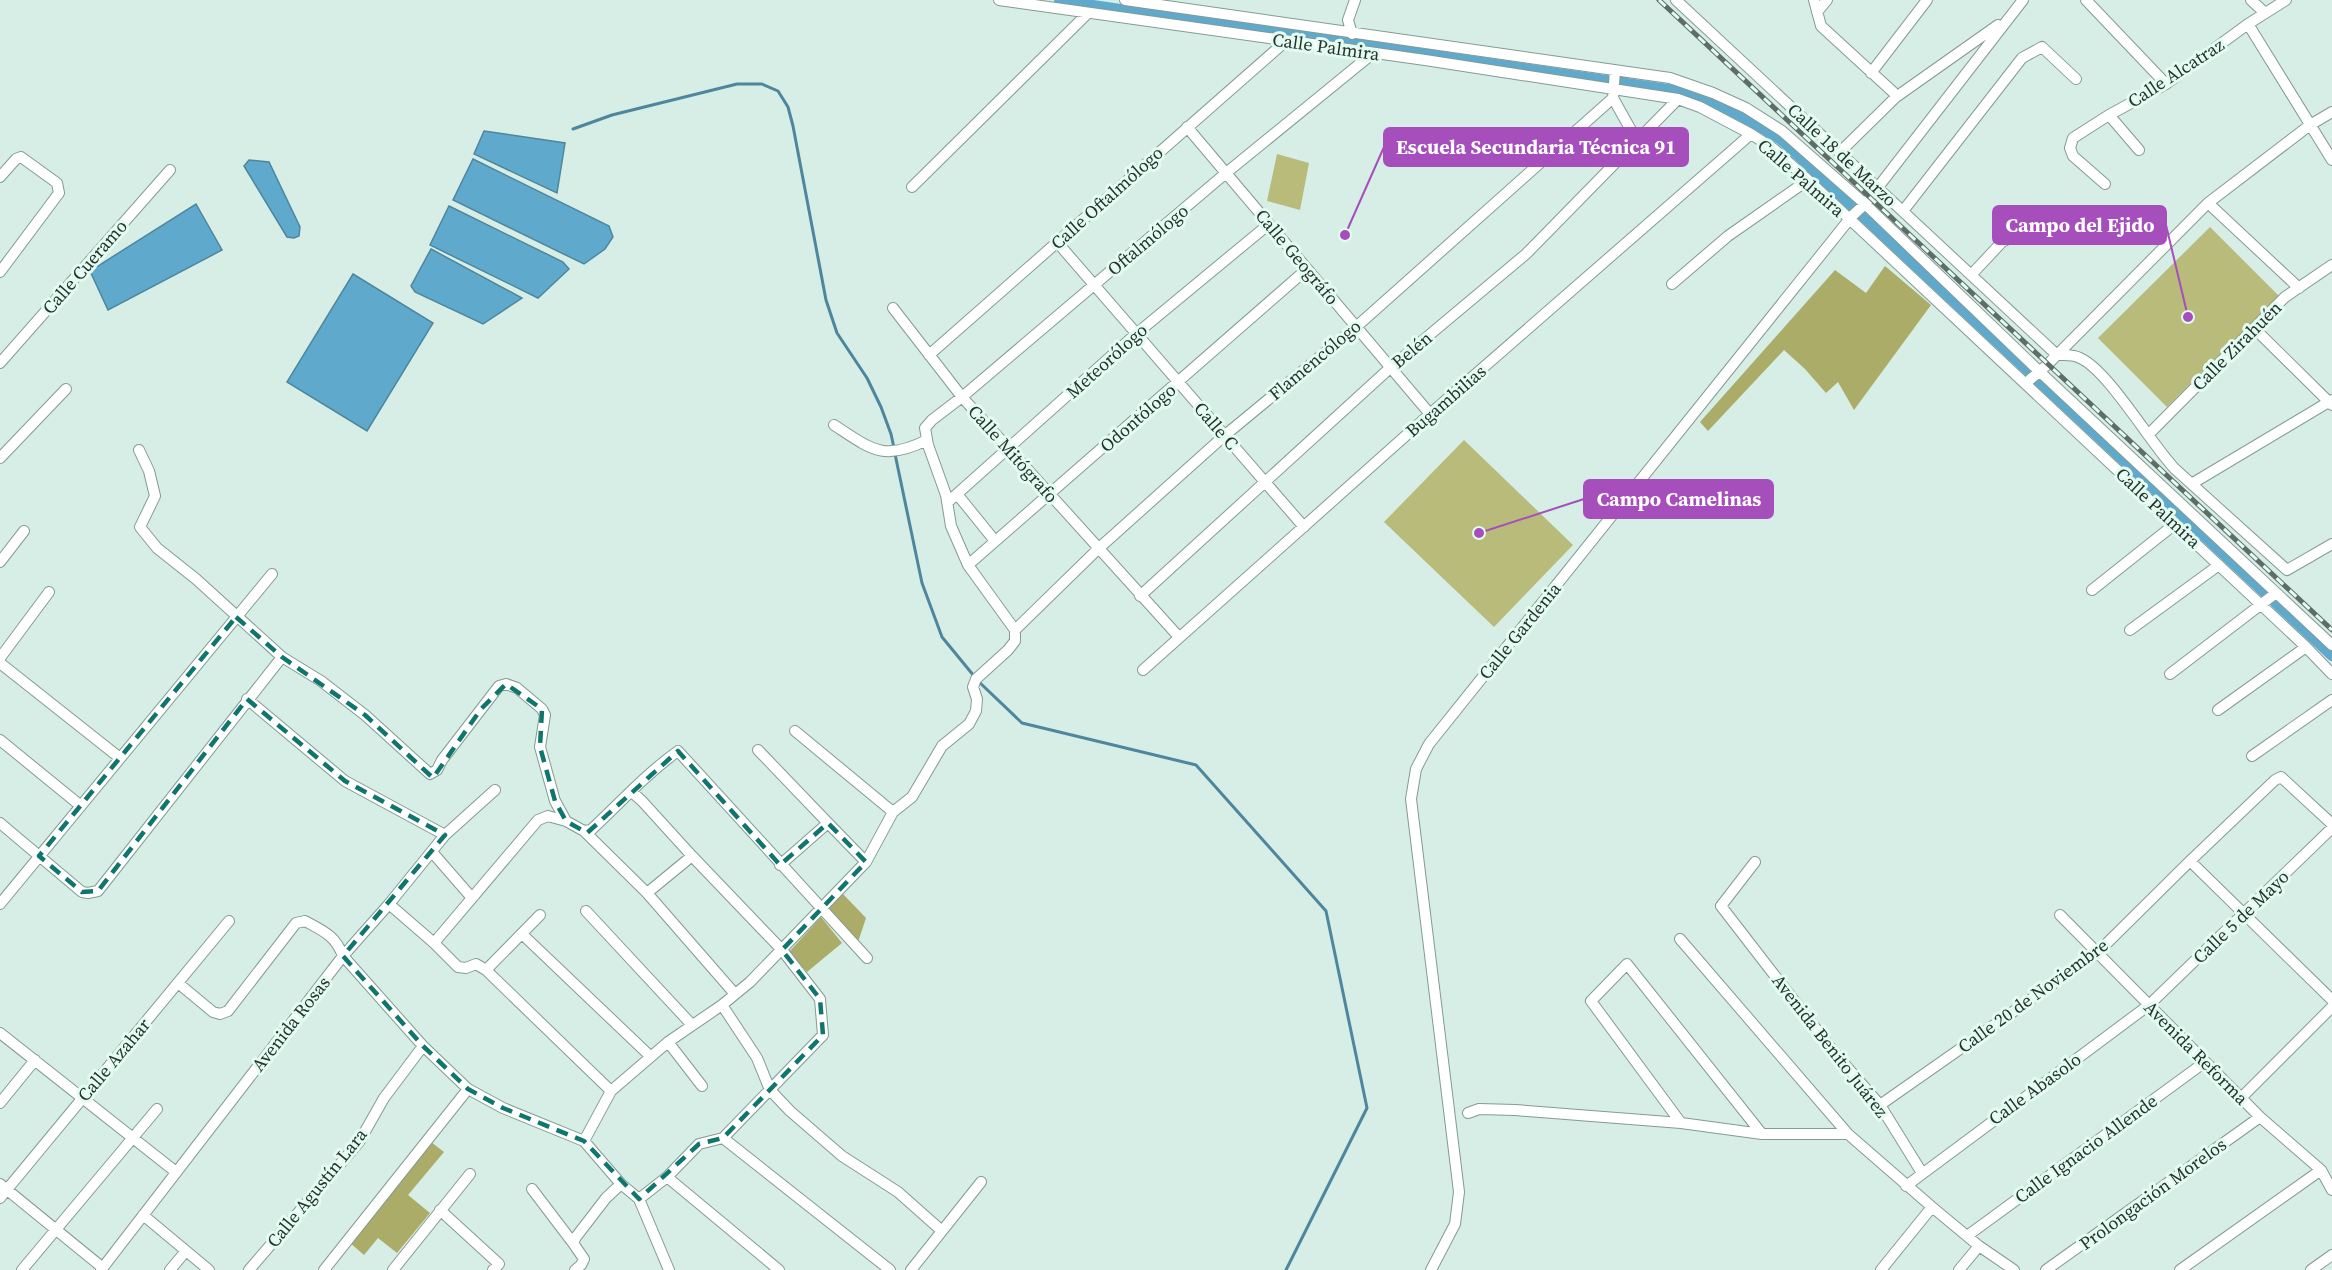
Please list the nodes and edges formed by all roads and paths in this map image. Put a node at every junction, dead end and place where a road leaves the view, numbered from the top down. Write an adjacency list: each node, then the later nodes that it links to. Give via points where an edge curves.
1 (999, 0): 14 (street, Calle Palmira)
2 (1125, 0): 17 (street)
3 (1355, 0): 17 (street, via 1348,20)
4 (1676, 0): 34 (street, Calle 18 de Marzo)
5 (1814, 0): 12 (street)
6 (1827, 0): 12 (street)
7 (1927, 0): 21 (street)
8 (2023, 0): 15 (street)
9 (2086, 0): 24 (street)
10 (2252, 0): 13 (street)
11 (2286, 0): 13 (street, Calle Alcatraz)
12 (1817, 12): 21 (street, via 1821,26)
13 (2265, 13): 16 (street, Calle Alcatraz)
14 (1087, 14): 18 (street, Calle Palmira); 41 (street)
15 (2008, 18): 25 (street); 42 (street, Calle Gardenia)
16 (2248, 24): 24 (street, Calle Alcatraz); 29 (street)
17 (1352, 34): 19 (street)
18 (1286, 41): 20 (street, Calle Palmira); 30 (street, Calle Oftalmólogo)
19 (1426, 52): 20 (street, Calle Palmira); 23 (street, Calle Palmira); 23 (street)
20 (1372, 54): 37 (street, Oftalmólogo)
21 (1871, 73): 25 (street)
22 (2076, 79): 45 (street, Calle 18 de Marzo, via 2042,47 2022,58)
23 (1615, 83): 26 (street, Calle Palmira); 32 (street); 44 (street, via 1670,78 1746,108 1782,131); 58 (street, Flamencólogo)
24 (2166, 84): 28 (street, Calle Alcatraz)
25 (1896, 97): 34 (street)
26 (1678, 99): 31 (street, Calle Palmira); 32 (street, Belén)
27 (2332, 112): 29 (street)
28 (2109, 115): 33 (street); 40 (street, Calle Alcatraz, via 2073,138 2070,147 2073,156)
29 (2310, 126): 35 (street); 43 (street)
30 (1187, 127): 37 (street, Calle Geográfo); 49 (street, Calle Oftalmólogo)
31 (1751, 134): 39 (street, Calle Palmira); 71 (street, Bugambilias)
32 (1637, 141): 64 (street, Belén, via 1526,254)
33 (2139, 150)
34 (1840, 152): 42 (street, Calle 18 de Marzo)
35 (2332, 160)
36 (170, 170): 63 (street, Calle Cueramo)
37 (1227, 173): 48 (street, Calle Geográfo); 55 (street, Oftalmólogo)
38 (0, 177): 52 (street, via 21,157 57,183 59,193)
39 (1808, 180): 47 (street, Calle Palmira); 54 (street, via 1728,236)
40 (2105, 184)
41 (912, 187)
42 (1877, 187): 44 (street, Calle Gardenia); 45 (street, Calle 18 de Marzo)
43 (2208, 203): 56 (street); 62 (street)
44 (1864, 204): 47 (street, Calle Gardenia); 65 (street)
45 (1903, 211): 53 (street)
46 (2045, 213): 53 (street, via 2002,242)
47 (1851, 218): 67 (street, Calle Palmira); 222 (street, Calle Gardenia, via 1429,744 1416,769 1411,799 1459,1192 1455,1224)
48 (1269, 224): 51 (street, Calle Geográfo); 60 (street, Meteorólogo)
49 (1057, 242): 55 (street, Calle C); 61 (street, Calle Oftalmólogo)
50 (2332, 266): 56 (street, Calle Zirahuén)
51 (1307, 269): 58 (street, Calle Geográfo); 66 (street, Odontólogo)
52 (0, 272)
53 (1972, 274): 62 (street)
54 (1672, 284)
55 (1095, 285): 60 (street, Calle C); 69 (street, Oftalmólogo)
56 (2299, 288): 59 (street, Calle Zirahuén)
57 (893, 308): 61 (street, Calle Mitógrafo)
58 (1356, 327): 64 (street, Calle Geográfo); 74 (street, Flamencólogo)
59 (2255, 329): 70 (street); 73 (street, Calle Zirahuén)
60 (1136, 334): 66 (street, Calle C); 76 (street, Meteorólogo)
61 (929, 355): 69 (street, Calle Mitógrafo)
62 (2057, 355): 65 (street); 73 (street, via 2083,359)
63 (0, 363)
64 (1390, 368): 71 (street, Calle Geográfo); 79 (street, Belén)
65 (2039, 372): 67 (street); 84 (street)
66 (1178, 382): 74 (street, Calle C); 82 (street, Odontólogo)
67 (2026, 383): 85 (street, Calle Palmira)
68 (66, 389): 78 (street)
69 (962, 397): 75 (street, Oftalmólogo, via 925,428); 76 (street, Calle Mitógrafo)
70 (2331, 403): 80 (street)
71 (1430, 414): 87 (street, Bugambilias)
72 (834, 425): 75 (street, via 876,451 909,448)
73 (2148, 435): 80 (street, via 2169,463)
74 (1224, 436): 79 (street, Calle C); 91 (street, Flamencólogo)
75 (927, 440): 83 (street)
76 (1008, 449): 81 (street, Meteorólogo); 82 (street, Calle Mitógrafo)
77 (139, 450): 101 (street, via 155,496 140,527 157,548)
78 (0, 458)
79 (1265, 482): 87 (street, Calle C); 99 (street, Belén)
80 (2193, 483): 90 (street, via 2287,570)
81 (957, 494): 83 (street, Meteorólogo); 89 (street)
82 (1050, 495): 89 (street, Odontólogo); 91 (street, Calle Mitógrafo)
83 (948, 502): 93 (street, via 951,526)
84 (2180, 503): 85 (street); 98 (street)
85 (2166, 514): 86 (street, Calle Palmira)
86 (2175, 524): 94 (street, Calle Palmira); 96 (street)
87 (1304, 527): 104 (street, Bugambilias)
88 (24, 531): 92 (street)
89 (995, 541): 93 (street, Odontólogo)
90 (2332, 544)
91 (1098, 549): 99 (street, Calle Mitógrafo); 102 (street, Flamencólogo)
92 (0, 562)
93 (968, 565): 102 (street)
94 (2219, 565): 100 (street, Calle Palmira); 103 (street)
95 (272, 574): 101 (street)
96 (2092, 590)
97 (49, 592): 108 (street)
98 (2276, 593): 100 (street); 105 (street)
99 (1140, 596): 104 (street, Calle Mitógrafo)
100 (2262, 605): 106 (street, Calle Palmira); 111 (street)
101 (236, 617): 107 (street); 120 (street)
102 (1015, 630): 124 (street, Flamencólogo, via 1015,641 1008,650 976,679 976,711 969,724 942,747 912,797)
103 (2130, 630)
104 (1179, 637): 110 (street, Bugambilias)
105 (2332, 645)
106 (2306, 647): 112 (street, Calle Palmira); 115 (street)
107 (282, 657): 113 (street); 125 (street, via 365,715 430,774 437,770 499,686 517,688 545,715 540,747 555,801)
108 (0, 658)
109 (0, 663): 120 (street)
110 (1143, 669)
111 (2170, 674)
112 (2332, 674)
113 (247, 699): 131 (street, via 345,781); 133 (street, via 98,891 82,892)
114 (2332, 700): 119 (street)
115 (2218, 710)
116 (795, 731): 124 (street)
117 (0, 740): 123 (street)
118 (758, 750): 127 (street)
119 (2252, 756)
120 (120, 758): 123 (street)
121 (495, 790): 131 (street, Avenida Rosas)
122 (632, 792): 130 (street, via 591,830); 134 (street); 138 (street, via 648,773 678,751)
123 (81, 806): 133 (street)
124 (893, 812): 136 (street, Flamencólogo)
125 (566, 821): 130 (street); 140 (street, via 548,816 538,820)
126 (0, 823): 133 (street)
127 (828, 823): 136 (street); 138 (street)
128 (2332, 824): 135 (street, Calle 20 de Noviembre, via 2281,777)
129 (2332, 828): 145 (street, Calle 5 de Mayo)
130 (584, 831): 139 (street)
131 (445, 835): 132 (street, Avenida Rosas)
132 (432, 852): 140 (street); 142 (street, Avenida Rosas)
133 (39, 856): 141 (street)
134 (692, 856): 139 (street); 152 (street)
135 (2190, 861): 145 (street); 153 (street, Calle 20 de Noviembre)
136 (866, 862): 143 (street, Flamencólogo)
137 (1755, 862): 177 (street, Avenida Benito Juárez, via 1721,906 1833,1051)
138 (780, 865): 143 (street)
139 (647, 893): 158 (street)
140 (472, 898): 151 (street)
141 (0, 904)
142 (389, 904): 151 (street); 154 (street, Avenida Rosas)
143 (821, 910): 152 (street, Flamencólogo); 155 (street)
144 (586, 911): 163 (street)
145 (2243, 914): 159 (street); 161 (street, Calle 5 de Mayo)
146 (540, 915): 149 (street)
147 (2060, 915): 153 (street, Avenida Reforma)
148 (229, 921): 157 (street, Calle Azahar)
149 (522, 933): 156 (street); 167 (street)
150 (1680, 939): 183 (street, Avenida Benito Juárez)
151 (434, 943): 156 (street, via 458,967 476,964)
152 (782, 950): 158 (street, Flamencólogo); 172 (street, via 820,999 823,1035)
153 (2097, 953): 161 (street, Avenida Reforma); 177 (street, Calle 20 de Noviembre)
154 (343, 956): 157 (street, via 338,942 301,921 228,1011 213,1012); 166 (street); 188 (street, Avenida Rosas)
155 (867, 958)
156 (486, 970): 173 (street)
157 (178, 983): 174 (street, Calle Azahar)
158 (735, 994): 160 (street, Flamencólogo)
159 (2332, 1000)
160 (722, 1005): 163 (street, Flamencólogo); 172 (street, via 757,1059)
161 (2149, 1005): 169 (street, Avenida Reforma); 189 (street, Calle Abasolo)
162 (2332, 1007): 175 (street)
163 (692, 1025): 165 (street, Flamencólogo)
164 (0, 1033): 168 (street)
165 (668, 1042): 167 (street, Flamencólogo); 170 (street)
166 (423, 1046): 171 (street); 214 (street, Calle Agustín Lara, via 384,1098 359,1142)
167 (650, 1056): 173 (street, Flamencólogo)
168 (35, 1060): 174 (street); 176 (street)
169 (2205, 1062): 175 (street, Avenida Reforma); 204 (street, Calle Ignacio Allende)
170 (702, 1086)
171 (468, 1089): 186 (street, via 503,1108); 215 (street)
172 (770, 1090): 185 (street); 203 (street, via 842,1156 898,1192)
173 (611, 1091): 186 (street, Flamencólogo)
174 (83, 1098): 184 (street); 197 (street, Calle Azahar)
175 (2241, 1098): 180 (street, Avenida Reforma)
176 (0, 1103)
177 (1880, 1105): 189 (street, Avenida Benito Juárez)
178 (157, 1109): 184 (street)
179 (1468, 1113): 181 (street, via 1515,1110)
180 (2260, 1117): 187 (street, Avenida Reforma); 226 (street, Prolongación Morelos)
181 (1681, 1123): 182 (street); 182 (street, via 1591,1001 1627,964)
182 (1762, 1134): 183 (street)
183 (1848, 1134): 194 (street, Avenida Benito Juárez)
184 (133, 1137): 188 (street); 202 (street)
185 (723, 1138): 191 (street, via 699,1144); 220 (street)
186 (584, 1141): 193 (street)
187 (2321, 1170): 196 (street, Avenida Reforma); 227 (street)
188 (176, 1172): 201 (street, Avenida Rosas)
189 (1922, 1173): 194 (street)
190 (470, 1174): 200 (street)
191 (667, 1177): 198 (street); 219 (street)
192 (981, 1182): 203 (street)
193 (621, 1184): 198 (street); 205 (street)
194 (1906, 1186): 199 (street, Avenida Benito Juárez)
195 (532, 1189): 205 (street)
196 (2332, 1189)
197 (2, 1191): 202 (street)
198 (639, 1199): 210 (street)
199 (1932, 1207): 204 (street, Avenida Benito Juárez); 223 (street)
200 (440, 1210): 216 (street); 217 (street, via 499,1264)
201 (143, 1215): 207 (street); 209 (street, Avenida Rosas)
202 (56, 1230): 209 (street); 211 (street)
203 (942, 1230): 221 (street)
204 (1967, 1236): 206 (street, Avenida Benito Juárez)
205 (573, 1243): 218 (street, via 584,1259)
206 (1979, 1246): 224 (street); 225 (street, Avenida Benito Juárez)
207 (186, 1251): 212 (street); 213 (street)
208 (2332, 1255): 228 (street)
209 (102, 1269)
210 (667, 1269)
211 (22, 1270)
212 (170, 1270)
213 (209, 1270)
214 (249, 1270)
215 (324, 1270)
216 (393, 1270)
217 (493, 1270)
218 (575, 1270)
219 (779, 1270)
220 (890, 1270)
221 (911, 1270)
222 (1431, 1270)
223 (1881, 1270)
224 (1959, 1270)
225 (2014, 1270)
226 (2046, 1270)
227 (2180, 1270)
228 (2311, 1270)

